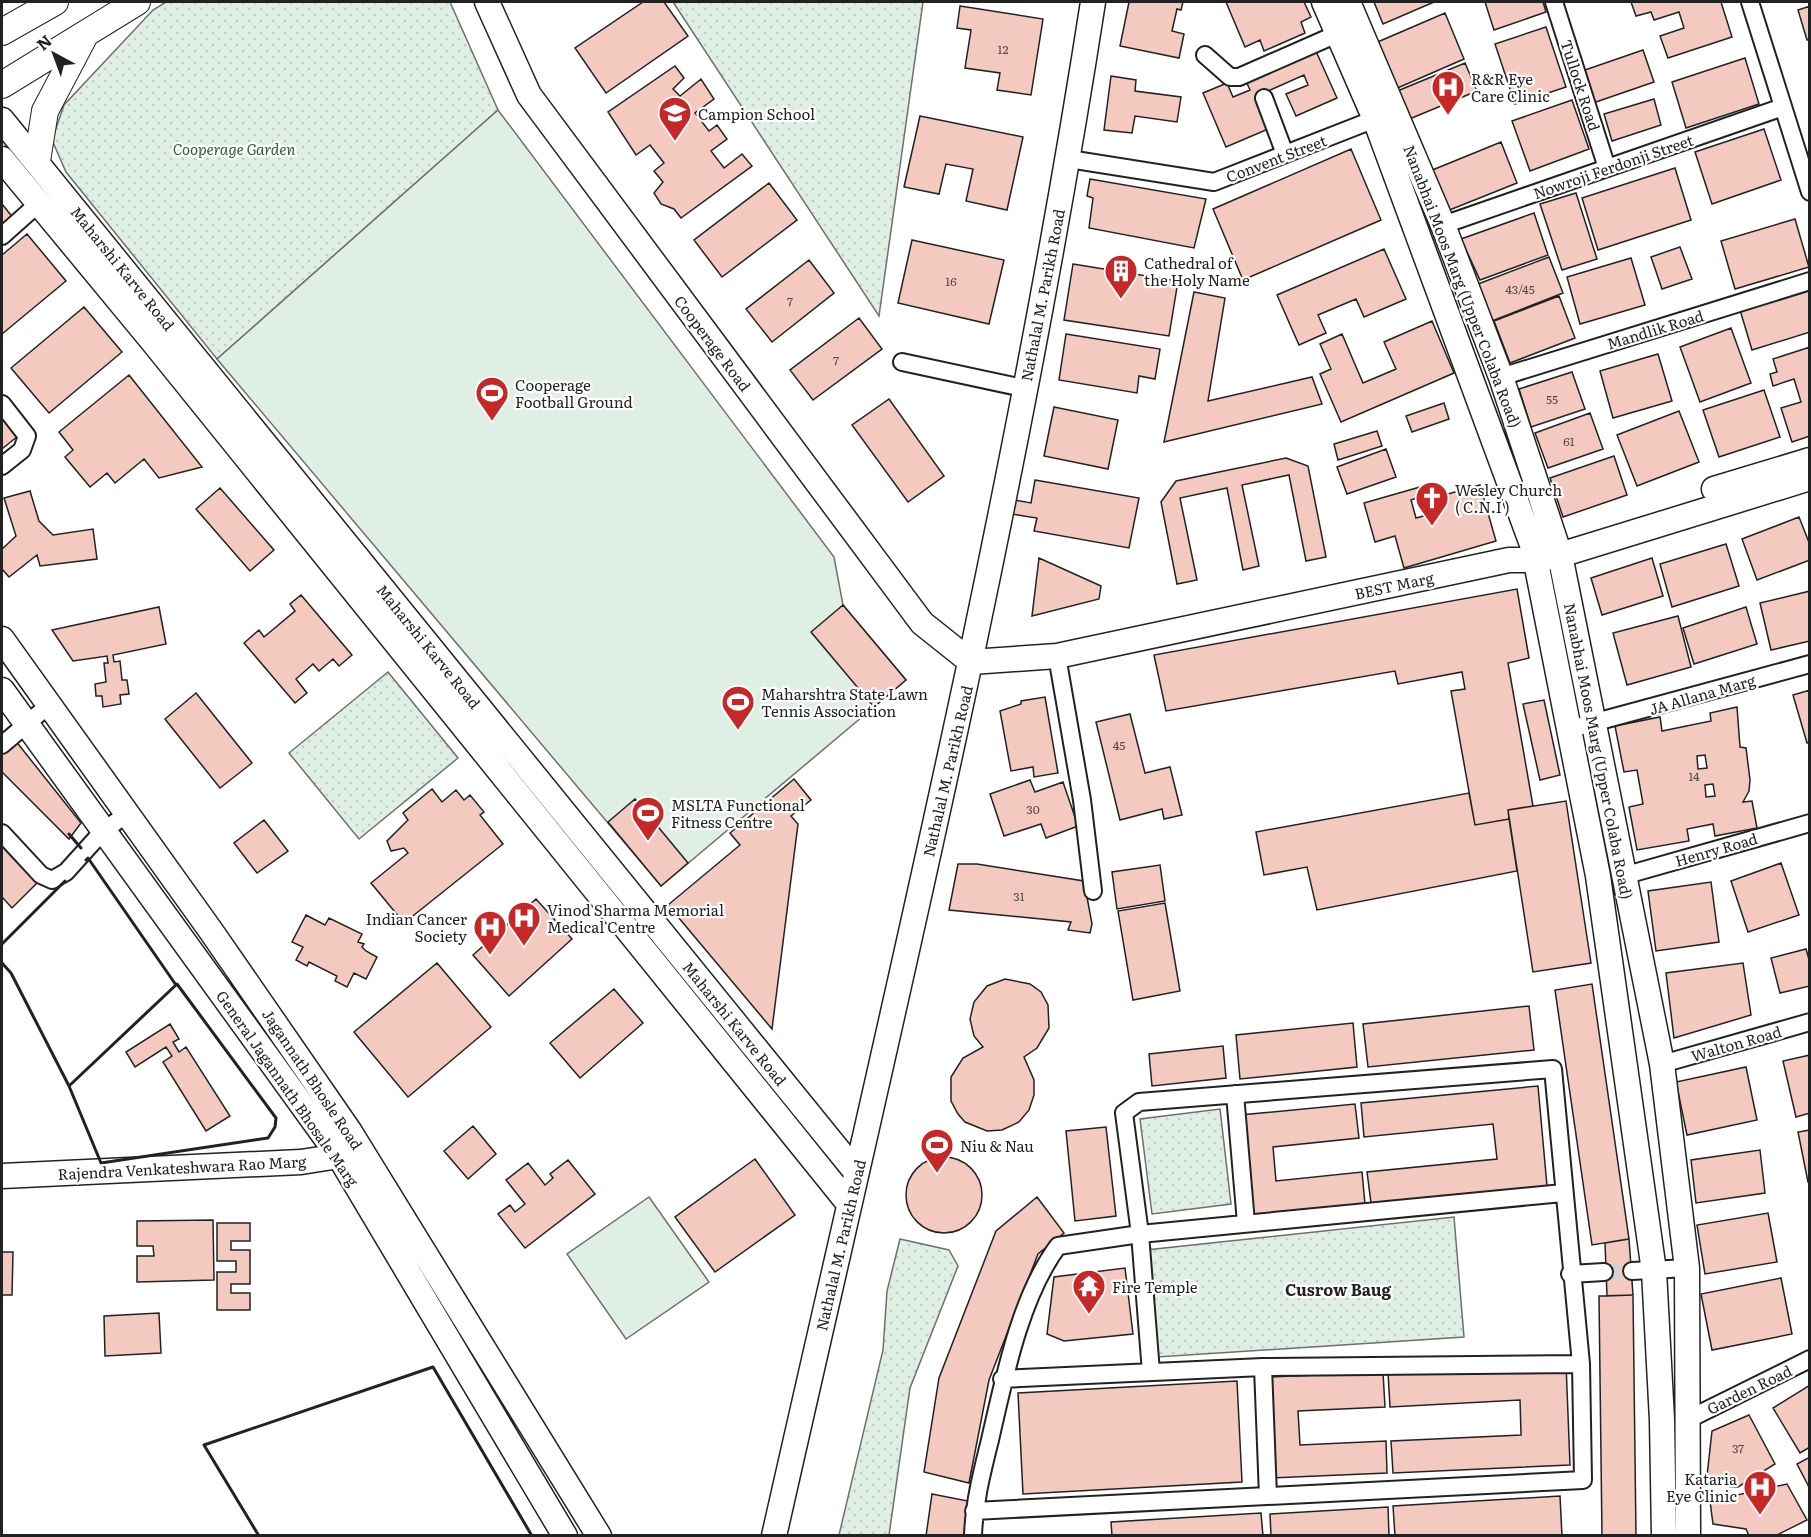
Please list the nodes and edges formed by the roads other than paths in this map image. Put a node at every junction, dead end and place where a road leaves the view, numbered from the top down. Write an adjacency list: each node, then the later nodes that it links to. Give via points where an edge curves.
1 (55, 2): 9 (main road)
2 (137, 2): 10 (main road)
3 (487, 2): 38 (street, Cooperage Road, via 529,95 922,623)
4 (1093, 2): 20 (street, Nathalal M. Parikh Road)
5 (1324, 2): 11 (street, Nanabhai Moos Marg (Upper Colaba Road))
6 (1348, 2): 25 (street, Nanabhai Moos Marg (Upper Colaba Road))
7 (1554, 2): 22 (street, Tullock Road)
8 (1750, 2): 15 (street)
9 (2, 32)
10 (87, 33): 13 (main road); 21 (main road, via 45,111)
11 (1337, 34): 12 (street, via 1239,78 1230,77); 16 (street, Nanabhai Moos Marg (Upper Colaba Road))
12 (1205, 55)
13 (2, 85)
14 (1264, 98): 18 (street)
15 (1783, 107): 22 (street, Nowroji Ferdonji Street); 23 (street)
16 (1375, 119): 18 (street, Convent Street); 35 (street, Nanabhai Moos Marg (Upper Colaba Road))
17 (2, 120): 21 (street, Maharshi Karve Road)
18 (1286, 154): 20 (street, Convent Street, via 1214,182)
19 (2, 159): 24 (street, Maharshi Karve Road)
20 (1069, 159): 30 (street, Nathalal M. Parikh Road)
21 (38, 161): 56 (street, Maharshi Karve Road)
22 (1607, 168): 25 (street, Nowroji Ferdonji Street)
23 (1809, 192)
24 (39, 203): 26 (street); 59 (street, Maharshi Karve Road)
25 (1443, 225): 29 (street, Nanabhai Moos Marg (Upper Colaba Road))
26 (2, 236)
27 (1809, 281): 29 (street, Mandlik Road)
28 (902, 362): 30 (street)
29 (1501, 377): 35 (street, Nanabhai Moos Marg (Upper Colaba Road))
30 (1023, 388): 38 (street, Nathalal M. Parikh Road)
31 (2, 404): 33 (street, via 27,436 22,450)
32 (1809, 460): 35 (street)
33 (2, 466)
34 (1809, 477): 35 (street)
35 (1546, 550): 37 (street, BEST Marg); 43 (street, Nanabhai Moos Marg (Upper Colaba Road)); 44 (street, Nanabhai Moos Marg (Upper Colaba Road))
36 (2, 639): 41 (street, Jagannath Bhosle Road)
37 (1057, 656): 38 (street, BEST Marg); 51 (street)
38 (971, 662): 56 (street, Nathalal M. Parikh Road)
39 (1809, 664): 43 (street, JA Allana Marg)
40 (2, 690): 42 (street, General Jagannath Bhosale Marg)
41 (49, 705): 42 (street); 46 (street, Jagannath Bhosle Road)
42 (26, 723): 45 (street); 48 (street, General Jagannath Bhosale Marg)
43 (1595, 724): 44 (street, JA Allana Marg); 50 (street, Nanabhai Moos Marg (Upper Colaba Road))
44 (1570, 729): 63 (street, Nanabhai Moos Marg (Upper Colaba Road), via 1598,876)
45 (2, 745)
46 (127, 814): 48 (street); 55 (street, Jagannath Bhosle Road)
47 (1809, 823): 50 (street, Henry Road)
48 (104, 831): 49 (street, via 66,872 52,880 41,875); 55 (street, General Jagannath Bhosale Marg)
49 (2, 833)
50 (1623, 876): 53 (street, Nanabhai Moos Marg (Upper Colaba Road))
51 (1093, 891)
52 (1809, 1022): 53 (street, Walton Road)
53 (1662, 1064): 62 (street, Nanabhai Moos Marg (Upper Colaba Road))
54 (1235, 1094): 58 (street, via 1553,1069); 60 (street); 61 (street, via 1139,1101 1124,1113)
55 (350, 1152): 57 (street, Rajendra Venkateshwara Rao Marg, via 301,1162); 74 (street, General Jagannath Bhosale Marg); 75 (street, Jagannath Bhosle Road)
56 (856, 1172): 59 (street, Nathalal M. Parikh Road)
57 (2, 1176)
58 (1563, 1193): 60 (street); 65 (street)
59 (849, 1204): 76 (street, Nathalal M. Parikh Road)
60 (1246, 1223): 61 (street)
61 (1140, 1234): 69 (street); 70 (street, via 1058,1246 1042,1267)
62 (1687, 1268): 63 (street); 71 (street, Nanabhai Moos Marg (Upper Colaba Road))
63 (1643, 1271): 78 (street, Nanabhai Moos Marg (Upper Colaba Road), via 1662,1420)
64 (1604, 1272): 65 (street)
65 (1570, 1274): 67 (street)
66 (1809, 1359): 71 (street, Garden Road)
67 (1581, 1364): 68 (street); 72 (street, via 1583,1480)
68 (1263, 1367): 69 (street); 72 (street)
69 (1151, 1372): 70 (street)
70 (1002, 1379): 73 (street)
71 (1689, 1419): 79 (street, Nanabhai Moos Marg (Upper Colaba Road))
72 (1268, 1496): 73 (street)
73 (974, 1511): 77 (street)
74 (565, 1536)
75 (599, 1536)
76 (774, 1536)
77 (973, 1536)
78 (1664, 1536)
79 (1688, 1536)

